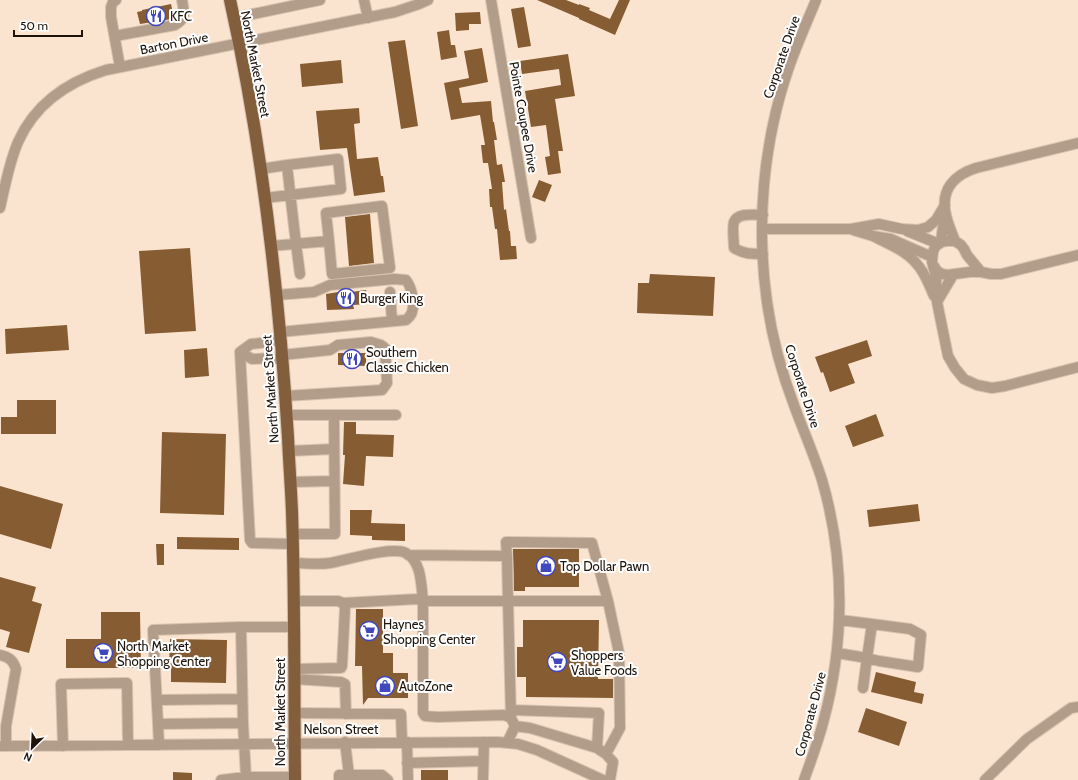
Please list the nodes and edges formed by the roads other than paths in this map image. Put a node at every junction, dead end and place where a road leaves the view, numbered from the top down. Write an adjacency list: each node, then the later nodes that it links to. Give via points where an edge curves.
1 (116, 0): 11 (street, via 111,7)
2 (182, 0): 11 (street, via 184,15 181,22 175,26)
3 (230, 0): 9 (main road, North Market Street)
4 (320, 0): 9 (street)
5 (364, 0): 10 (street)
6 (428, 0): 10 (street, Barton Drive, via 395,12)
7 (491, 0): 26 (street, Pointe Coupee Drive)
8 (816, 0): 21 (street, Corporate Drive, via 796,47 776,113 765,175)
9 (234, 18): 12 (main road, North Market Street)
10 (368, 18): 12 (street, Barton Drive)
11 (115, 36): 13 (street)
12 (239, 43): 13 (street, Barton Drive); 16 (main road, North Market Street)
13 (120, 67): 19 (street, Barton Drive, via 74,82 48,100 39,110 18,142)
14 (1078, 143): 20 (street, via 966,171 950,184)
15 (287, 165): 16 (street); 17 (street); 17 (street, via 338,159 341,189)
16 (261, 169): 18 (main road, North Market Street)
17 (290, 195): 18 (street); 30 (street)
18 (265, 198): 31 (main road, North Market Street)
19 (0, 208)
20 (945, 210): 23 (street, via 928,227 918,230); 28 (street); 29 (street)
21 (763, 215): 22 (street, Corporate Drive); 32 (street, via 742,215 737,218 734,222 734,248 750,254)
22 (762, 229): 24 (street); 32 (street, Corporate Drive)
23 (902, 229): 24 (street, via 880,224); 29 (street)
24 (851, 230): 25 (street)
25 (873, 236): 35 (street, via 890,239); 41 (street, via 909,256 917,264)
26 (531, 238)
27 (329, 242): 27 (street, via 326,213 382,206 390,268 332,274); 30 (street)
28 (955, 242): 29 (street, via 951,240); 33 (street, via 960,244)
29 (940, 243): 35 (street, via 933,252)
30 (296, 244): 31 (street); 37 (street)
31 (271, 246): 40 (main road, North Market Street)
32 (763, 254): 64 (street, Corporate Drive, via 767,303 774,337 787,384 820,473 830,512 838,568)
33 (966, 255): 36 (street); 38 (street, via 965,266)
34 (1078, 255): 36 (street, via 1001,274)
35 (933, 262): 38 (street, via 937,271 942,274); 41 (street)
36 (981, 272): 38 (street)
37 (300, 274)
38 (955, 274): 41 (street)
39 (390, 292): 42 (street)
40 (277, 296): 42 (street, via 314,292 330,285 406,280 410,284 414,304 412,314 406,320); 43 (main road, North Market Street)
41 (936, 302): 46 (street, via 948,356 964,379 977,385 992,388 1005,386)
42 (392, 321): 43 (street)
43 (281, 335): 44 (street, via 270,342 252,344); 45 (main road, North Market Street)
44 (240, 352): 45 (street, via 252,359); 55 (street, via 250,540 252,543)
45 (283, 357): 47 (main road, North Market Street); 47 (street, via 330,350 338,345 377,343 385,348 387,376 387,383 382,390)
46 (1078, 367)
47 (285, 396): 48 (main road, North Market Street)
48 (286, 415): 49 (street); 52 (main road, North Market Street)
49 (334, 415): 50 (street); 51 (street)
50 (396, 415)
51 (334, 449): 52 (street); 53 (street)
52 (288, 451): 54 (main road, North Market Street)
53 (334, 481): 54 (street); 55 (street, via 335,534)
54 (290, 482): 55 (main road, North Market Street)
55 (292, 539): 58 (main road, North Market Street)
56 (408, 555): 57 (street); 58 (street, via 389,551 328,563); 60 (street, via 418,568)
57 (507, 556): 61 (street); 62 (street, via 506,542 592,543)
58 (293, 563): 59 (main road, North Market Street)
59 (293, 601): 63 (street); 67 (main road, North Market Street)
60 (422, 601): 61 (street); 63 (street); 78 (street, via 425,716 504,715)
61 (508, 601): 62 (street); 78 (street)
62 (608, 601): 92 (street, via 619,653 620,728)
63 (343, 603): 71 (street, via 345,608 341,668)
64 (840, 620): 65 (street); 68 (street, Corporate Drive)
65 (872, 624): 70 (street); 70 (street, via 910,629 921,635 918,667)
66 (241, 627): 67 (street); 73 (street); 74 (street, via 153,630)
67 (293, 627): 71 (main road, North Market Street)
68 (837, 653): 70 (street); 106 (street, Corporate Drive, via 823,724)
69 (0, 655): 89 (street, via 13,661 16,669)
70 (867, 658): 72 (street)
71 (294, 674): 76 (main road, North Market Street); 77 (street, via 345,684)
72 (863, 688)
73 (242, 699): 74 (street); 79 (street)
74 (157, 700): 80 (street)
75 (1078, 707): 107 (street, via 1072,708 1028,740)
76 (294, 713): 77 (street); 84 (main road, North Market Street)
77 (346, 714): 82 (street, via 401,714)
78 (512, 718): 85 (street); 91 (street, via 530,728); 91 (street, via 599,713)
79 (242, 723): 80 (street); 86 (street)
80 (158, 724): 88 (street)
81 (345, 742): 82 (street, Nelson Street); 84 (street, Nelson Street); 95 (street)
82 (404, 742): 83 (street, Nelson Street); 94 (street)
83 (484, 742): 85 (street, Nelson Street); 93 (street)
84 (294, 743): 86 (street, Nelson Street); 99 (main road, North Market Street)
85 (507, 743): 104 (street, Nelson Street, via 537,750)
86 (244, 744): 88 (street, Nelson Street); 98 (street)
87 (128, 745): 88 (street, Nelson Street); 90 (street, Nelson Street); 90 (street, via 127,683 61,684)
88 (159, 745)
89 (3, 746): 90 (street, Nelson Street)
90 (63, 746)
91 (597, 748): 92 (street)
92 (606, 754): 105 (street, via 614,762)
93 (483, 761): 94 (street); 103 (street)
94 (408, 763): 102 (street)
95 (349, 777): 96 (street); 101 (street, via 339,775)
96 (364, 777): 97 (street)
97 (385, 777)
98 (246, 778): 99 (street); 100 (street)
99 (295, 779)
100 (221, 780)
101 (339, 780)
102 (408, 780)
103 (483, 780)
104 (604, 780)
105 (610, 780)
106 (804, 780)
107 (984, 780)

